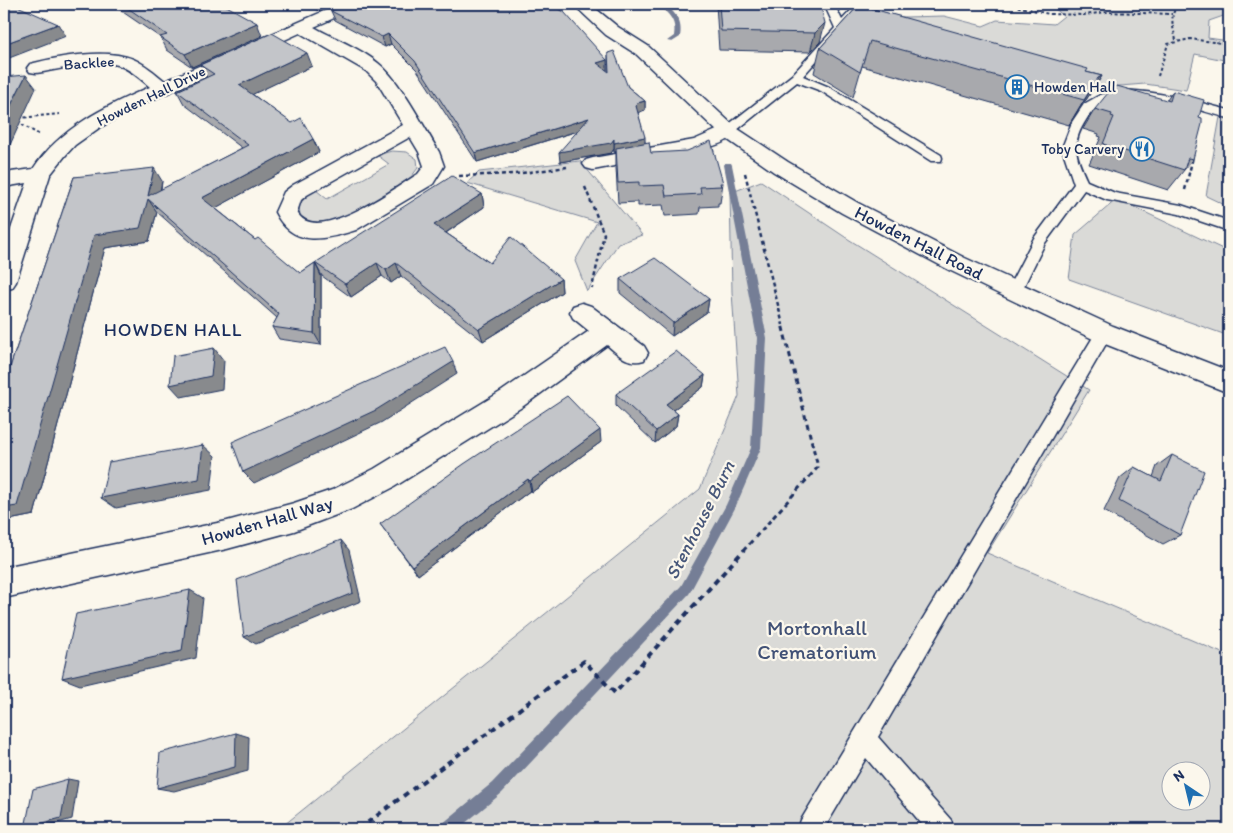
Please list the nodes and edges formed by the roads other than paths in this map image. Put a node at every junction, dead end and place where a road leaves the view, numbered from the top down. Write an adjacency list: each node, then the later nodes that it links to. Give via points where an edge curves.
1 (353, 4): 6 (street, Howden Hall Drive)
2 (581, 4): 8 (street, Howden Hall Road, via 612,31)
3 (829, 4): 7 (lane)
4 (862, 4): 7 (lane)
5 (608, 6): 8 (street, Howden Hall Road)
6 (301, 27): 11 (street, Howden Hall Drive); 13 (street, via 372,67 384,79)
7 (840, 28): 10 (lane)
8 (642, 50): 14 (street, Howden Hall Road)
9 (36, 68): 11 (street, Backlee, via 104,59 122,61)
10 (796, 77): 14 (lane); 15 (lane, via 825,89)
11 (163, 88): 17 (street, Howden Hall Drive, via 96,121)
12 (1229, 114): 19 (lane, via 1157,97 1131,94 1102,97 1081,113 1069,145)
13 (413, 127): 13 (street, via 433,159 434,166 426,179 334,230 305,230 288,220 287,205 300,190)
14 (728, 130): 16 (street, via 697,145); 22 (street, Howden Hall Road, via 781,167 850,208)
15 (936, 158)
16 (585, 165)
17 (43, 168): 18 (street); 21 (street, Howden Hall Drive)
18 (4, 180)
19 (1081, 184): 20 (lane, via 1112,197 1181,210); 22 (lane, via 1039,242)
20 (1229, 226)
21 (4, 282)
22 (1014, 292): 25 (street, Howden Hall Road)
23 (582, 312): 24 (street)
24 (606, 332): 26 (street); 28 (street, Howden Hall Way, via 512,399 384,478 341,500 227,535)
25 (1104, 333): 27 (street, Howden Hall Road); 29 (lane)
26 (635, 353)
27 (1229, 382)
28 (4, 583)
29 (865, 738): 30 (lane); 31 (lane)
30 (810, 829)
31 (942, 829)

